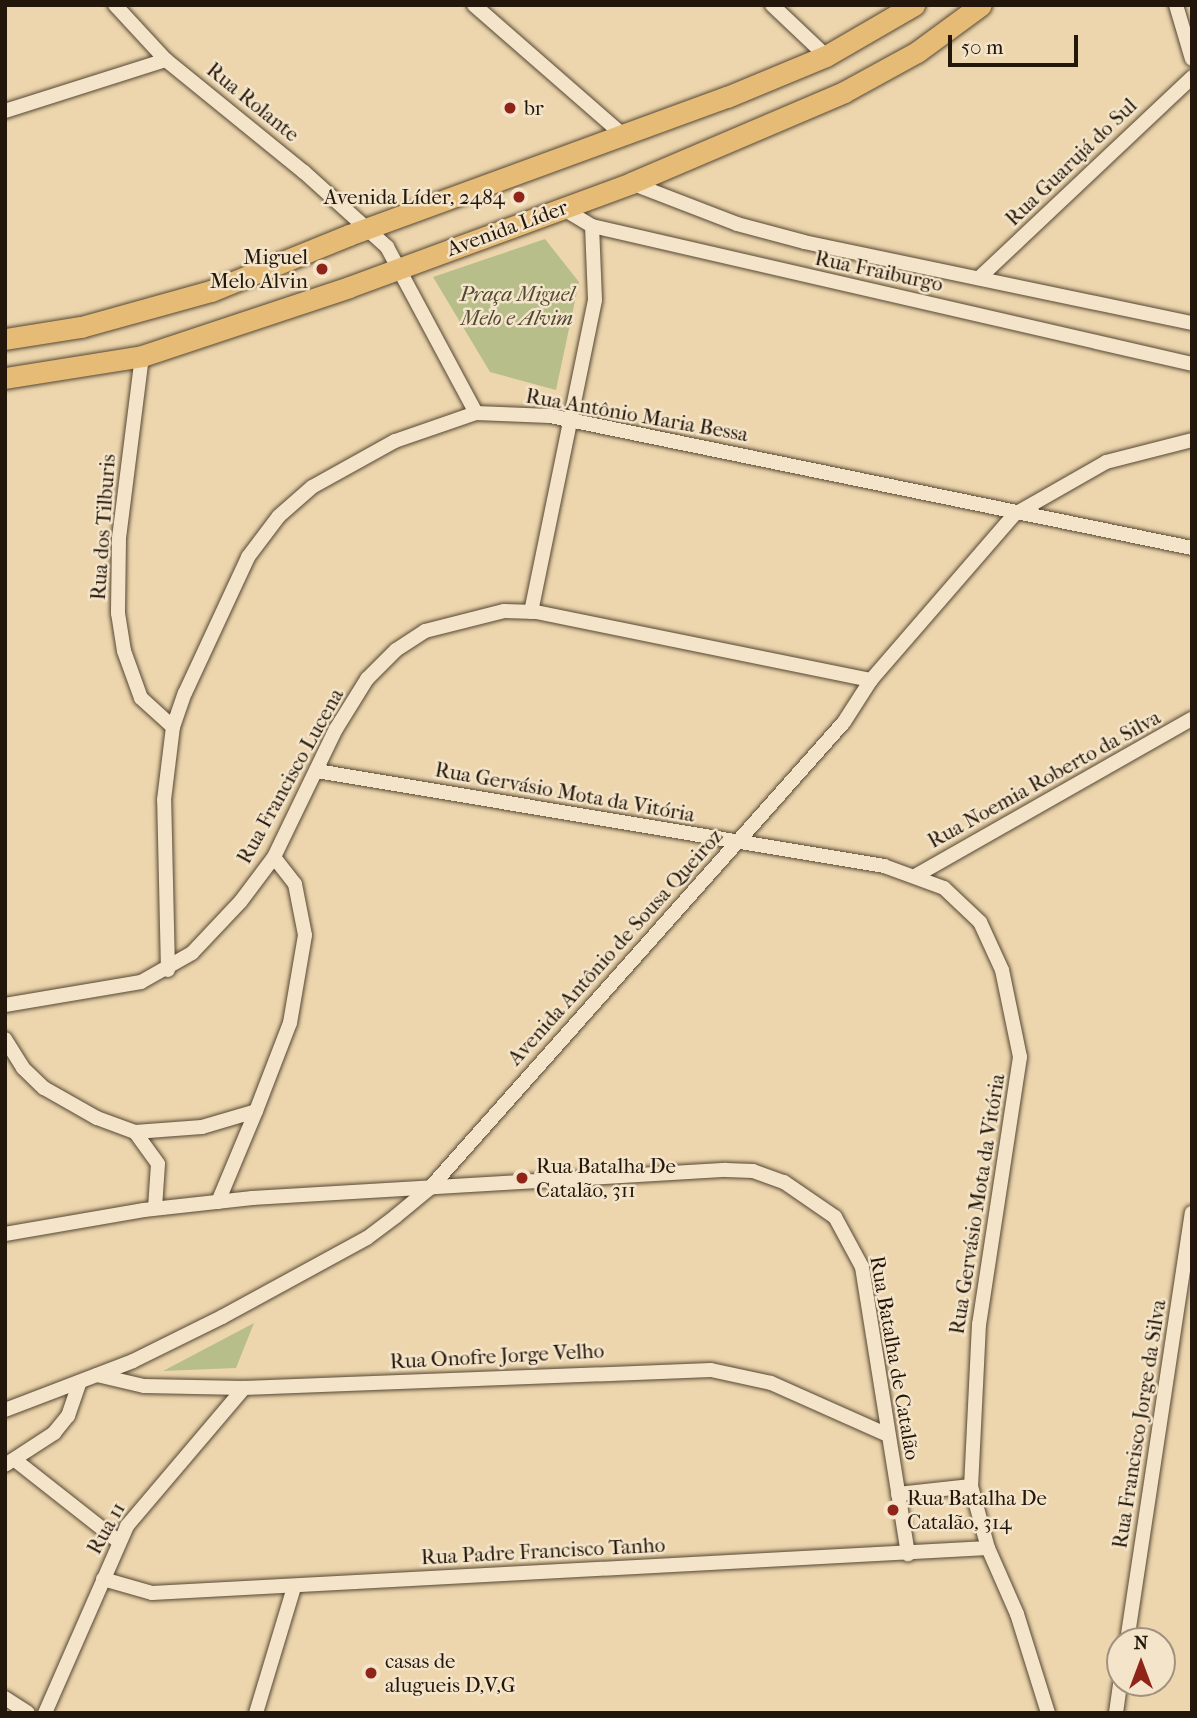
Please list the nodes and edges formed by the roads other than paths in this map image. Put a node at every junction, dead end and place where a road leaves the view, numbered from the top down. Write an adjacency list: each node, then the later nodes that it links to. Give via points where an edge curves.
1 (115, 5): 9 (street, Rua Rolante)
2 (474, 5): 12 (street)
3 (772, 5): 7 (street)
4 (914, 5): 7 (main road)
5 (981, 5): 13 (main road, Avenida Líder, via 917,52 844,92)
6 (1176, 5): 8 (street)
7 (826, 56): 12 (main road)
8 (1192, 59)
9 (166, 60): 11 (street); 16 (street, Rua Rolante)
10 (1192, 77): 18 (street, Rua Guarujá do Sul)
11 (5, 111)
12 (624, 136): 16 (main road)
13 (631, 183): 14 (main road, Avenida Líder); 18 (street, Rua Fraiburgo, via 737,225)
14 (562, 208): 15 (street, Rua Fraiburgo); 17 (main road, Avenida Líder)
15 (592, 226): 22 (street, Rua Fraiburgo); 25 (street, via 595,300)
16 (369, 228): 17 (street, Rua Rolante); 20 (main road, via 211,291 81,327)
17 (400, 266): 21 (main road, Avenida Líder); 24 (street, Rua Rolante)
18 (979, 278): 19 (street, Rua Fraiburgo)
19 (1192, 323)
20 (5, 339)
21 (142, 356): 23 (main road, Avenida Líder); 32 (street, Rua dos Tilburis, via 119,539 118,613 124,651 141,698)
22 (1192, 364)
23 (5, 378)
24 (476, 413): 25 (street, Rua Antônio Maria Bessa); 32 (street, Rua Antônio Maria Bessa, via 395,441 345,466 279,516 248,557 226,600)
25 (572, 421): 27 (street, Rua Antônio Maria Bessa); 29 (street)
26 (1192, 440): 27 (street, Avenida Antônio de Sousa Queiroz, via 1106,462)
27 (1015, 514): 28 (street, Rua Antônio Maria Bessa); 30 (street, Avenida Antônio de Sousa Queiroz)
28 (1192, 548)
29 (531, 612): 30 (street, Rua Francisco Lucena); 33 (street, Rua Francisco Lucena, via 469,617 425,631 396,650 367,679)
30 (871, 680): 34 (street, Avenida Antônio de Sousa Queiroz, via 844,722)
31 (1192, 719): 36 (street, Rua Noemia Roberto da Silva)
32 (173, 727): 37 (street, Rua Antônio Maria Bessa, via 164,800)
33 (317, 771): 34 (street, Rua Gervásio Mota da Vitória); 35 (street, Rua Francisco Lucena)
34 (739, 841): 36 (street, Rua Gervásio Mota da Vitória, via 827,853); 42 (street, Avenida Antônio de Sousa Queiroz)
35 (274, 857): 37 (street, Rua Francisco Lucena, via 211,936); 40 (street, via 295,884 305,935 290,1023)
36 (917, 875): 53 (street, Rua Gervásio Mota da Vitória, via 961,899 980,922 1002,970 1020,1056 979,1324)
37 (168, 970): 38 (street, Rua Francisco Lucena, via 102,991)
38 (5, 1004)
39 (5, 1039): 41 (street, via 23,1068 44,1088 97,1118)
40 (256, 1111): 41 (street, via 202,1127); 43 (street)
41 (135, 1132): 44 (street, via 158,1164)
42 (430, 1188): 43 (street, Rua Batalha de Catalão); 47 (street, Avenida Antônio de Sousa Queiroz, via 367,1238 322,1264); 51 (street, Rua Batalha de Catalão, via 726,1170 753,1171 784,1182 835,1217 862,1267)
43 (218, 1202): 44 (street, Rua Batalha de Catalão)
44 (155, 1209): 46 (street, Rua Batalha de Catalão)
45 (1192, 1213): 60 (street, Rua Francisco Jorge da Silva)
46 (5, 1234)
47 (97, 1375): 48 (street, Avenida Antônio de Sousa Queiroz); 49 (street, Rua Onofre Jorge Velho, via 144,1386)
48 (80, 1382): 50 (street, Avenida Antônio de Sousa Queiroz); 52 (street, via 68,1416 54,1433)
49 (244, 1388): 51 (street, Rua Onofre Jorge Velho, via 711,1370 771,1383); 55 (street, Rua 11)
50 (5, 1410)
51 (888, 1435): 54 (street, Rua Batalha de Catalão)
52 (10, 1462): 55 (street)
53 (971, 1486): 54 (street); 56 (street, Rua Gervásio Mota da Vitória)
54 (898, 1494): 57 (street, Rua Batalha de Catalão)
55 (118, 1541): 58 (street, Rua 11)
56 (988, 1548): 57 (street, Rua Padre Francisco Tanho); 65 (street, Rua Gervásio Mota da Vitória, via 1017,1614)
57 (908, 1554): 59 (street, Rua Padre Francisco Tanho)
58 (103, 1579): 59 (street, Rua Padre Francisco Tanho, via 152,1593); 63 (street, Rua 11)
59 (294, 1587): 64 (street)
60 (1129, 1627)
61 (5, 1698): 62 (street)
62 (28, 1713)
63 (45, 1713)
64 (256, 1713)
65 (1048, 1713)

